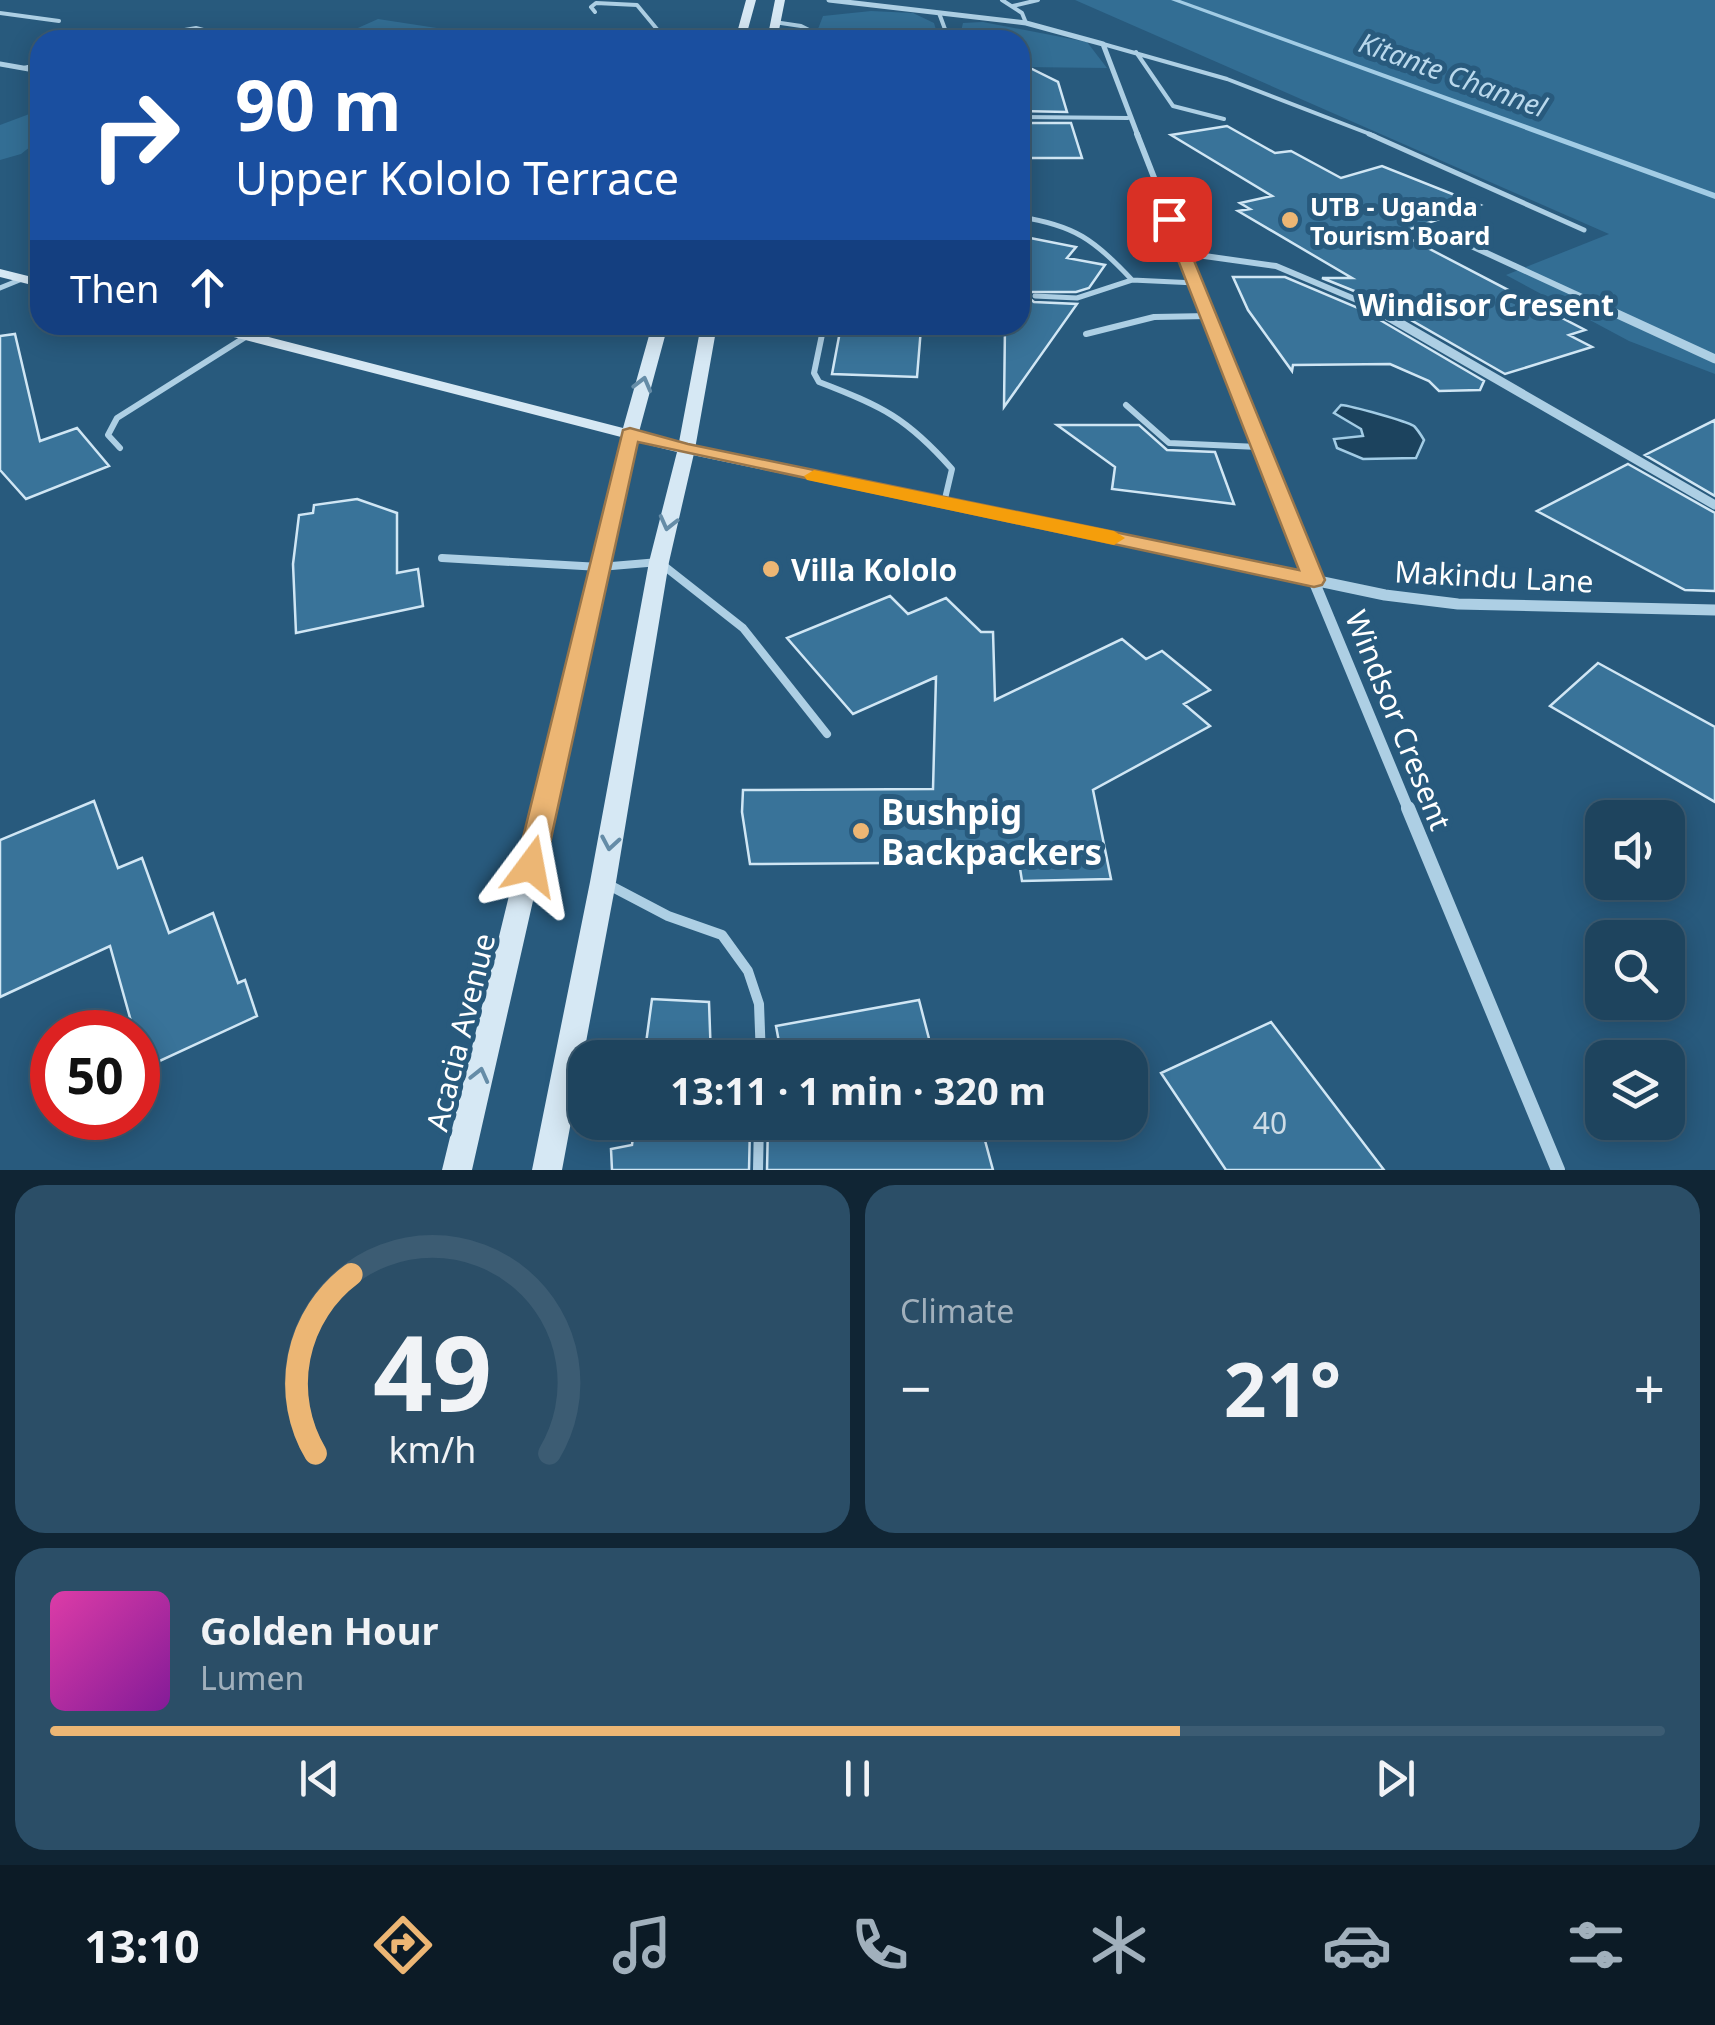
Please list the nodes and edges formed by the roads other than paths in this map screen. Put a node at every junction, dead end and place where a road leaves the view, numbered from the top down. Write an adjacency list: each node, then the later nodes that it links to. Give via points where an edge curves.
1 (751, 0): 14 (main road)
2 (780, 0): 11 (main road)
3 (829, 0): 9 (street)
4 (1002, 0): 6 (lane)
5 (1038, 0): 6 (lane)
6 (1013, 6): 12 (lane)
7 (595, 12): 13 (lane, via 596,3 637,5)
8 (0, 13): 10 (lane)
9 (939, 13): 12 (street); 17 (lane)
10 (59, 20)
11 (774, 22): 15 (main road); 16 (lane)
12 (1026, 23): 18 (street)
13 (658, 30)
14 (743, 30)
15 (773, 30)
16 (809, 30)
17 (945, 30)
18 (1103, 44): 19 (lane); 23 (street, Windsor Cresent)
19 (1136, 52): 24 (lane, via 1173,106); 26 (lane, via 1191,64 1328,115)
20 (0, 64): 21 (street)
21 (30, 68)
22 (1030, 116): 23 (lane)
23 (1128, 118): 28 (street, Windsor Cresent)
24 (1224, 119)
25 (1030, 218): 31 (lane, via 1088,234)
26 (1584, 230)
27 (1454, 238): 43 (street)
28 (1183, 253): 33 (street, Windsor Cresent); 50 (street, via 1276,266 1375,308)
29 (0, 273): 30 (main road)
30 (22, 279): 32 (main road); 34 (lane)
31 (1132, 280): 33 (lane); 35 (lane, via 1078,298)
32 (30, 281)
33 (1196, 283): 36 (street, Windsor Cresent)
34 (0, 288)
35 (1035, 296)
36 (1209, 316): 37 (lane, via 1154,318); 46 (street, Windsor Cresent)
37 (1086, 334)
38 (243, 335): 42 (main road)
39 (657, 335): 45 (main road, Acacia Avenue, one-way to 39)
40 (707, 335): 48 (main road)
41 (822, 335): 49 (lane, via 814,373 819,382 882,406 919,432 952,469)
42 (247, 336): 45 (main road); 47 (lane, via 117,418 108,435)
43 (1715, 359)
44 (1126, 405): 46 (lane, via 1169,443)
45 (630, 434): 48 (main road); 53 (main road, Acacia Avenue)
46 (1258, 447): 54 (street, Windsor Cresent)
47 (120, 448)
48 (686, 449): 49 (street, Makindu Lane); 52 (main road, one-way to 52)
49 (944, 503): 54 (street, Makindu Lane)
50 (1715, 505)
51 (442, 558): 53 (lane)
52 (659, 562): 53 (lane); 56 (lane, via 743,628); 57 (main road, one-way to 57)
53 (600, 567): 60 (main road, Acacia Avenue, one-way to 53)
54 (1314, 580): 55 (street, Makindu Lane, via 1458,604); 63 (street, Windsor Cresent)
55 (1715, 610)
56 (827, 734)
57 (603, 882): 58 (lane, via 722,935 748,971 759,1004); 61 (main road)
58 (760, 1040)
59 (759, 1140): 62 (lane)
60 (457, 1170)
61 (547, 1170)
62 (758, 1170)
63 (1558, 1170)

